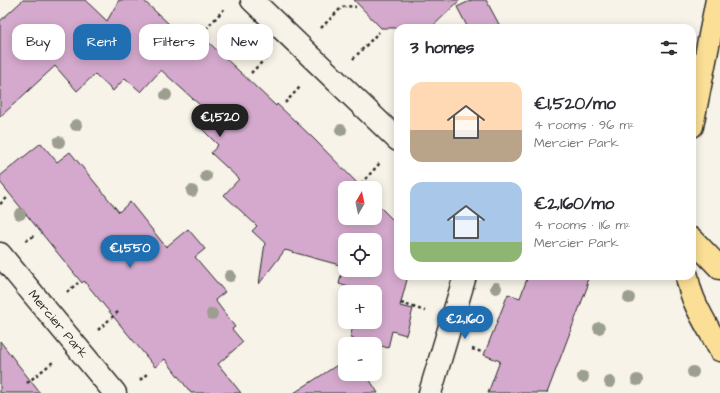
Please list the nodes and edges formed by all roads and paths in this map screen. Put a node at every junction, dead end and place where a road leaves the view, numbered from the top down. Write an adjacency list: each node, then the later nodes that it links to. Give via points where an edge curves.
1 (252, 0): 14 (street)
2 (717, 0): 13 (highway)
3 (226, 6): 5 (path)
4 (356, 7): 6 (path, via 340,8)
5 (209, 26)
6 (318, 31)
7 (379, 32): 9 (path)
8 (264, 60): 10 (path)
9 (350, 62)
10 (251, 73)
11 (305, 82): 12 (path)
12 (285, 104)
13 (696, 106)
14 (394, 136)
15 (384, 159): 16 (path)
16 (364, 181)
17 (7, 198): 18 (path)
18 (0, 204)
19 (696, 243): 21 (highway)
20 (0, 254): 31 (street, Mercier Park)
21 (720, 268)
22 (464, 280): 32 (street)
23 (688, 280): 28 (highway, via 698,309)
24 (401, 303): 26 (path)
25 (120, 310): 27 (path)
26 (426, 311)
27 (96, 331)
28 (720, 350)
29 (56, 360): 30 (path)
30 (27, 383)
31 (115, 393)
32 (430, 393)

